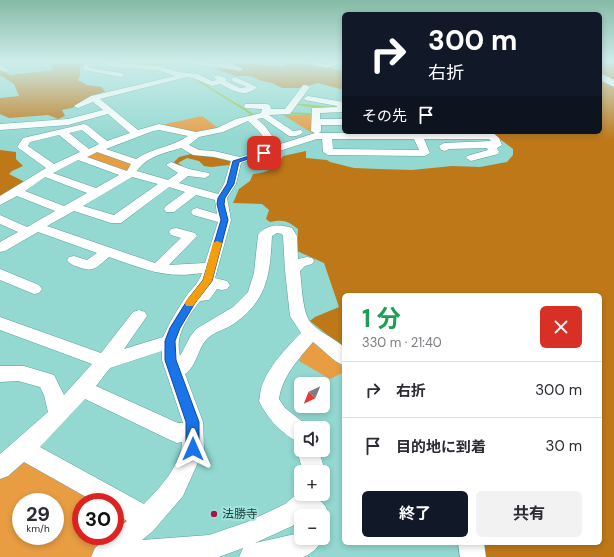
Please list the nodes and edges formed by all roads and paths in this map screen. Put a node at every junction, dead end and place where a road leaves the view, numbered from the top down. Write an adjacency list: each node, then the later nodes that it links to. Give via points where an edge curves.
1 (122, 88): 6 (street)
2 (137, 88): 6 (street)
3 (235, 88): 4 (street, via 247,92)
4 (252, 88)
5 (305, 88): 14 (street, via 287,112)
6 (129, 90): 7 (street)
7 (94, 98): 9 (street); 13 (street)
8 (308, 98): 11 (street, via 338,102)
9 (78, 106)
10 (248, 106): 14 (street, via 267,107)
11 (342, 107)
12 (342, 110): 16 (street, via 315,110)
13 (108, 111): 18 (street, via 68,122); 21 (street)
14 (265, 113): 15 (street); 20 (street, via 292,134)
15 (251, 119): 23 (street); 24 (street)
16 (316, 122): 17 (street); 25 (street)
17 (342, 122)
18 (0, 127)
19 (61, 132): 29 (street, via 84,128); 31 (street); 36 (street, via 26,140 22,147 28,149)
20 (298, 132)
21 (137, 134): 23 (street, via 159,126); 29 (street)
22 (418, 134): 26 (street); 26 (street, via 425,153 328,152); 27 (street)
23 (196, 135): 28 (street)
24 (267, 136)
25 (316, 136): 26 (street); 33 (street)
26 (327, 137)
27 (489, 138): 30 (street, via 444,146); 32 (street, via 494,152)
28 (182, 145): 33 (street, via 197,153); 35 (street, via 152,153)
29 (102, 147): 31 (street); 35 (street)
30 (445, 148)
31 (83, 155): 35 (street); 36 (street)
32 (470, 158)
33 (241, 160): 43 (street, via 236,161 230,184)
34 (170, 165): 37 (street)
35 (130, 169): 39 (street); 41 (street)
36 (48, 170): 41 (street); 42 (street)
37 (186, 172): 38 (street); 39 (street)
38 (205, 175)
39 (168, 183): 40 (street); 45 (street, via 116,220)
40 (194, 190): 43 (street); 46 (street)
41 (94, 191): 45 (street)
42 (17, 192): 44 (street); 45 (street)
43 (221, 198): 49 (street)
44 (0, 201)
45 (70, 209): 50 (street)
46 (170, 209)
47 (196, 212): 49 (street)
48 (0, 219): 50 (street)
49 (225, 220): 56 (street)
50 (33, 229): 52 (street); 53 (street)
51 (176, 232): 57 (street, via 190,236)
52 (0, 248)
53 (107, 252): 54 (street, via 94,268); 57 (street)
54 (74, 260)
55 (307, 261): 58 (street)
56 (212, 266): 57 (street, via 172,272); 62 (street, via 207,281)
57 (157, 269)
58 (292, 270): 65 (street, via 298,316); 69 (street, via 289,233 282,228 269,231 265,235 261,283 254,296 240,312 199,337 182,369)
59 (0, 274): 61 (street)
60 (222, 285): 62 (street, via 214,283 201,298)
61 (34, 289)
62 (194, 297): 66 (street)
63 (139, 316): 68 (street)
64 (3, 328): 68 (street)
65 (312, 332): 67 (street); 73 (street, via 305,338 272,388 270,401 278,414)
66 (170, 341): 68 (street); 69 (street, via 171,360)
67 (342, 356)
68 (106, 362): 71 (street)
69 (175, 371): 74 (street)
70 (0, 374): 72 (street, via 13,372 47,382 54,395)
71 (83, 389): 72 (street); 74 (street, via 177,433)
72 (58, 414): 75 (street)
73 (294, 427)
74 (193, 431): 78 (street, via 193,449 175,488)
75 (24, 450): 76 (street); 78 (street, via 134,511)
76 (0, 468)
77 (311, 504): 81 (street, via 250,533 209,548)
78 (144, 522): 81 (street)
79 (302, 545): 82 (street)
80 (472, 545): 83 (street)
81 (106, 555)
82 (252, 557)
83 (473, 557)

